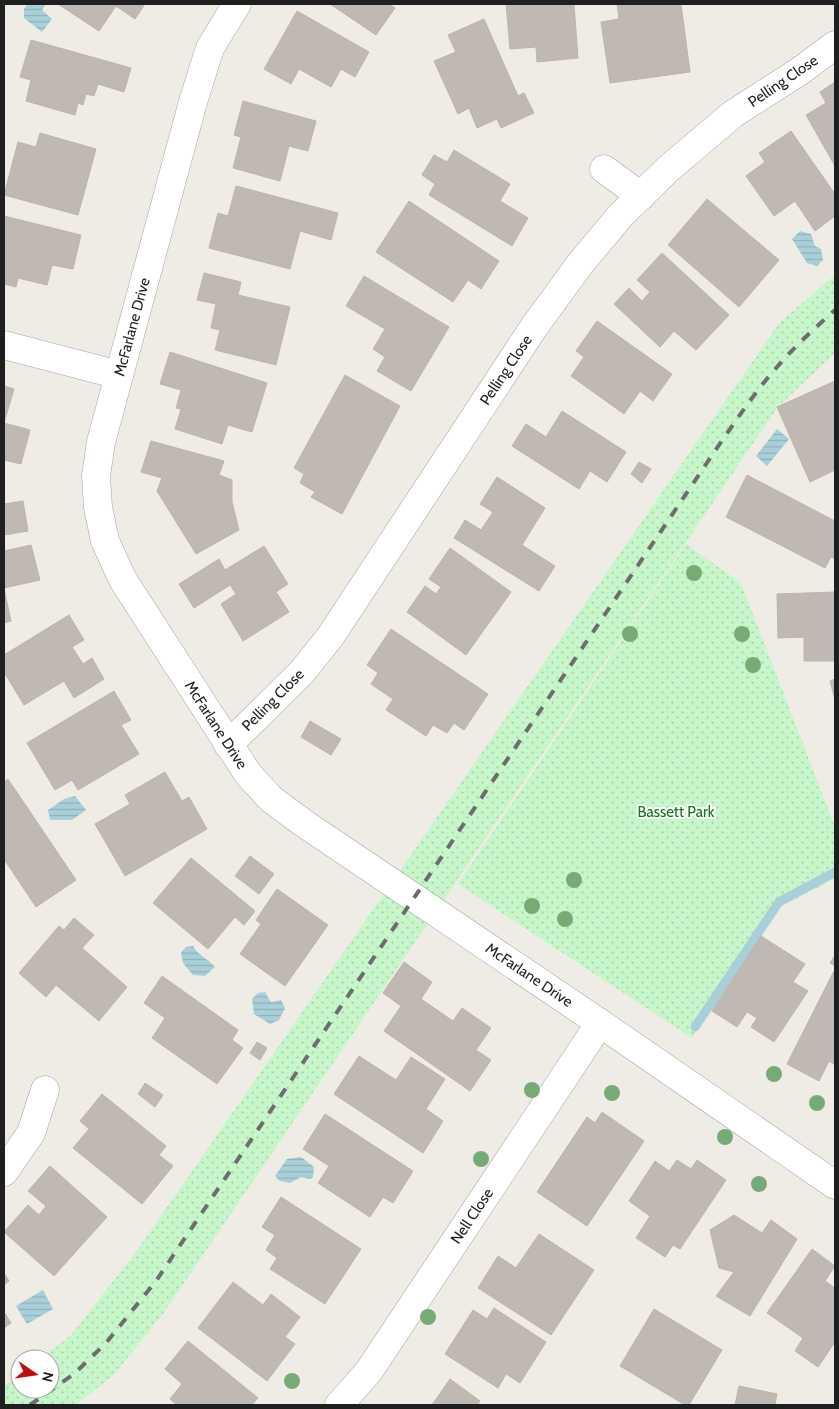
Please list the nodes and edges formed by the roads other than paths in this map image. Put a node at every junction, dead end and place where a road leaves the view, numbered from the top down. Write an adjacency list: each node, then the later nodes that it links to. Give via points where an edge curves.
1 (237, 4): 6 (street, McFarlane Drive, via 210,48)
2 (835, 45): 4 (street, Pelling Close, via 733,114)
3 (604, 169): 4 (street)
4 (641, 196): 7 (street, Pelling Close, via 580,264 534,327 330,637 302,672)
5 (4, 345): 6 (street)
6 (119, 375): 7 (street, McFarlane Drive, via 101,442 96,476 105,541 123,580)
7 (228, 745): 8 (street, McFarlane Drive, via 271,799)
8 (600, 1023): 11 (street, McFarlane Drive); 12 (street, Nell Close, via 369,1371)
9 (45, 1090): 10 (street, via 31,1133)
10 (4, 1172)
11 (835, 1185)
12 (339, 1405)

